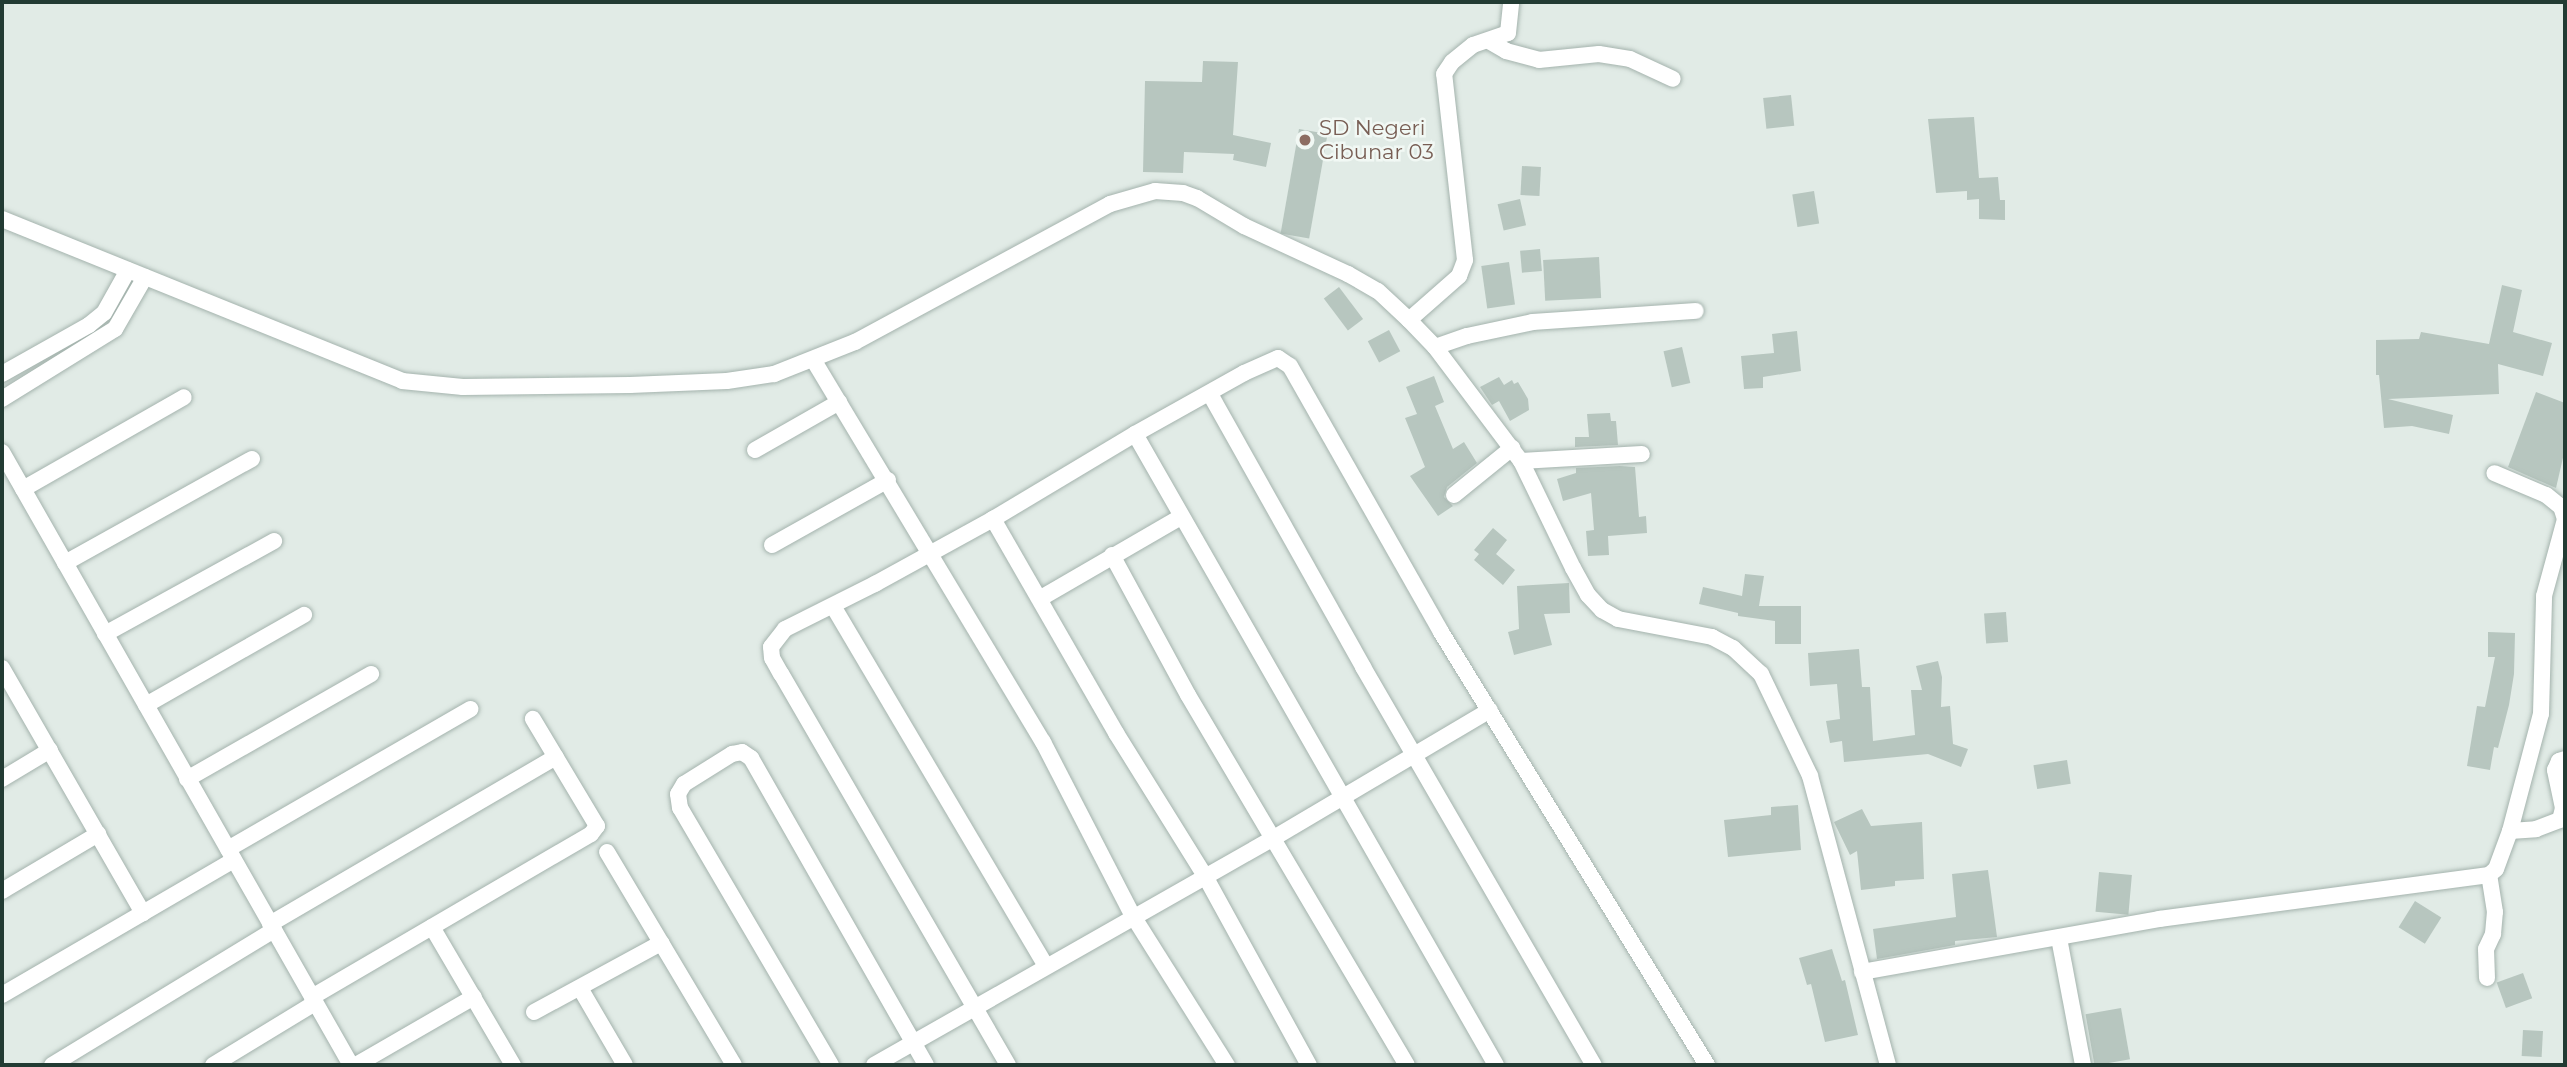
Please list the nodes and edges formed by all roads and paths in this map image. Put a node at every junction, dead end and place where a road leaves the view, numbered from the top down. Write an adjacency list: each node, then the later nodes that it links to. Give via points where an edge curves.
1 (1511, 2): 2 (street, via 1509,32)
2 (1489, 41): 3 (street, via 1539,60 1599,54 1630,59); 8 (street, via 1464,51 1444,74 1464,269)
3 (1673, 79)
4 (2, 219): 5 (street)
5 (128, 270): 6 (street); 11 (street, via 104,313)
6 (145, 277): 10 (street, via 374,372 434,386 727,382); 14 (street, via 115,329)
7 (1696, 311): 9 (street, via 1533,322)
8 (1409, 320): 9 (street); 10 (street, via 1378,291 1326,262 1244,226 1197,198 1155,191 1111,204)
9 (1435, 347): 19 (street)
10 (814, 361): 15 (street)
11 (2, 374)
12 (1210, 394): 16 (street); 41 (street, via 1265,362 1286,360 1387,541); 44 (street)
13 (184, 397): 24 (street)
14 (2, 399)
15 (839, 402): 17 (street); 23 (street)
16 (1135, 434): 26 (street); 27 (street)
17 (755, 450)
18 (2, 452): 24 (street)
19 (1517, 454): 20 (street); 25 (street); 66 (street, via 1578,577 1602,610 1618,618 1712,638 1733,648 1761,674 1810,776)
20 (1642, 454)
21 (252, 459): 32 (street)
22 (2494, 473): 51 (street, via 2546,495 2561,507 2565,519 2544,596 2541,714)
23 (888, 480): 29 (street); 30 (street)
24 (23, 489): 32 (street)
25 (1454, 495)
26 (1181, 517): 31 (street); 49 (street)
27 (993, 519): 30 (street); 33 (street)
28 (274, 541): 36 (street)
29 (772, 545)
30 (928, 553): 34 (street); 60 (street, via 1043,742)
31 (1112, 555): 33 (street); 53 (street)
32 (65, 563): 36 (street)
33 (1041, 598): 57 (street, via 1116,733)
34 (833, 606): 65 (street); 72 (street, via 785,629 771,647 772,658)
35 (304, 615): 39 (street)
36 (105, 634): 39 (street)
37 (2, 668): 43 (street)
38 (371, 674): 48 (street)
39 (146, 705): 48 (street)
40 (470, 709): 55 (street)
41 (1490, 710): 44 (street); 91 (street)
42 (533, 719): 45 (street)
43 (50, 751): 47 (street); 52 (street)
44 (1413, 754): 49 (street); 90 (street)
45 (556, 757): 61 (street); 62 (street, via 597,827)
46 (2565, 759): 50 (street, via 2555,770)
47 (2, 779)
48 (187, 779): 55 (street)
49 (1343, 794): 53 (street); 89 (street)
50 (2563, 828): 51 (street)
51 (2510, 831): 56 (street, via 2496,869)
52 (98, 834): 58 (street); 59 (street)
53 (1272, 839): 57 (street); 88 (street)
54 (607, 852): 64 (street)
55 (231, 854): 59 (street); 61 (street)
56 (2489, 875): 63 (street, via 2159,919); 67 (street, via 2495,926 2486,949)
57 (1205, 876): 60 (street); 87 (street)
58 (2, 891)
59 (143, 913): 69 (street)
60 (1133, 916): 65 (street); 86 (street)
61 (272, 927): 71 (street); 75 (street)
62 (432, 927): 70 (street); 71 (street)
63 (2059, 938): 66 (street); 93 (street)
64 (661, 943): 68 (street); 81 (street)
65 (1046, 966): 72 (street)
66 (1862, 972): 92 (street)
67 (2487, 978)
68 (580, 988): 73 (street); 80 (street)
69 (2, 995)
70 (474, 997): 78 (street); 79 (street)
71 (314, 1000): 76 (street); 77 (street)
72 (973, 1007): 74 (street); 85 (street)
73 (534, 1012)
74 (913, 1042): 82 (street, via 751,758 742,752 732,754 684,784 678,794 680,808); 83 (street); 84 (street)
75 (52, 1065)
76 (213, 1065)
77 (351, 1065)
78 (356, 1065)
79 (513, 1065)
80 (625, 1065)
81 (734, 1065)
82 (831, 1065)
83 (874, 1065)
84 (926, 1065)
85 (1008, 1065)
86 (1227, 1065)
87 (1309, 1065)
88 (1407, 1065)
89 (1496, 1065)
90 (1594, 1065)
91 (1707, 1065)
92 (1888, 1065)
93 (2083, 1065)

